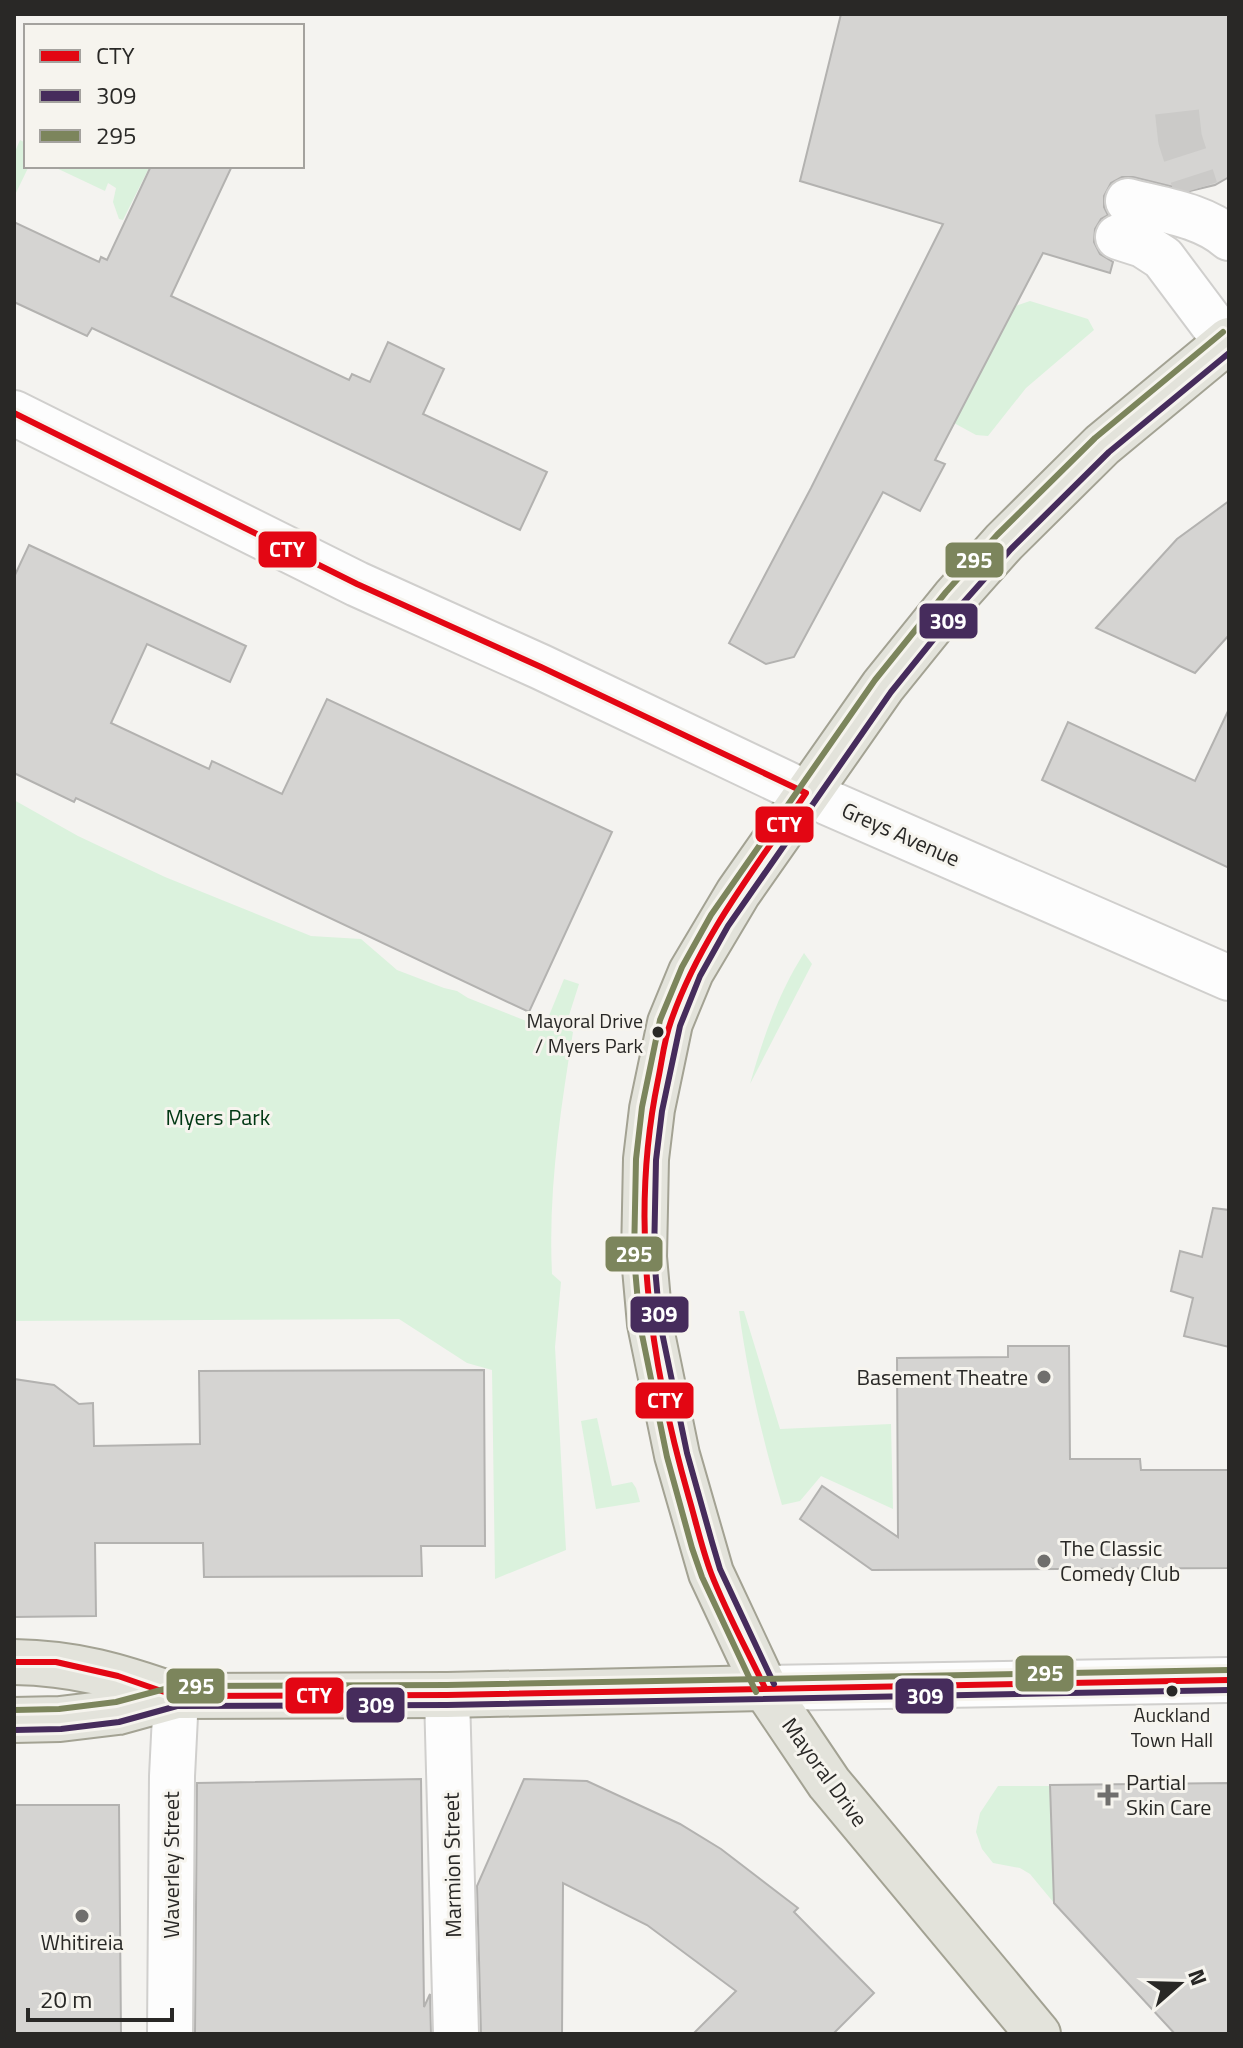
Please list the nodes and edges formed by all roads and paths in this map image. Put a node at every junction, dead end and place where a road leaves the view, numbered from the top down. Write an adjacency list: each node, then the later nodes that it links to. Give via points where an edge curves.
1 (1196, 189): 2 (street)
2 (1223, 233): 3 (street, via 1203,222 1123,219 1143,245 1163,258)
3 (1228, 341): 5 (main road, Mayoral Drive, via 1102,445 1004,542 883,686)
4 (14, 413): 5 (street, Greys Avenue, via 357,584)
5 (806, 793): 6 (street, Greys Avenue); 9 (main road, Mayoral Drive, via 719,921 670,1023 652,1109 644,1193 650,1324 677,1455 711,1573)
6 (1229, 978)
7 (14, 1662): 11 (main road, via 56,1662)
8 (1229, 1680): 9 (street)
9 (765, 1688): 10 (main road); 15 (main road, Mayoral Drive, via 855,1817)
10 (447, 1695): 11 (main road); 14 (street, Marmion Street)
11 (176, 1696): 12 (main road, via 118,1712); 13 (street, Waverley Street)
12 (14, 1720)
13 (170, 2034)
14 (456, 2034)
15 (1038, 2034)

